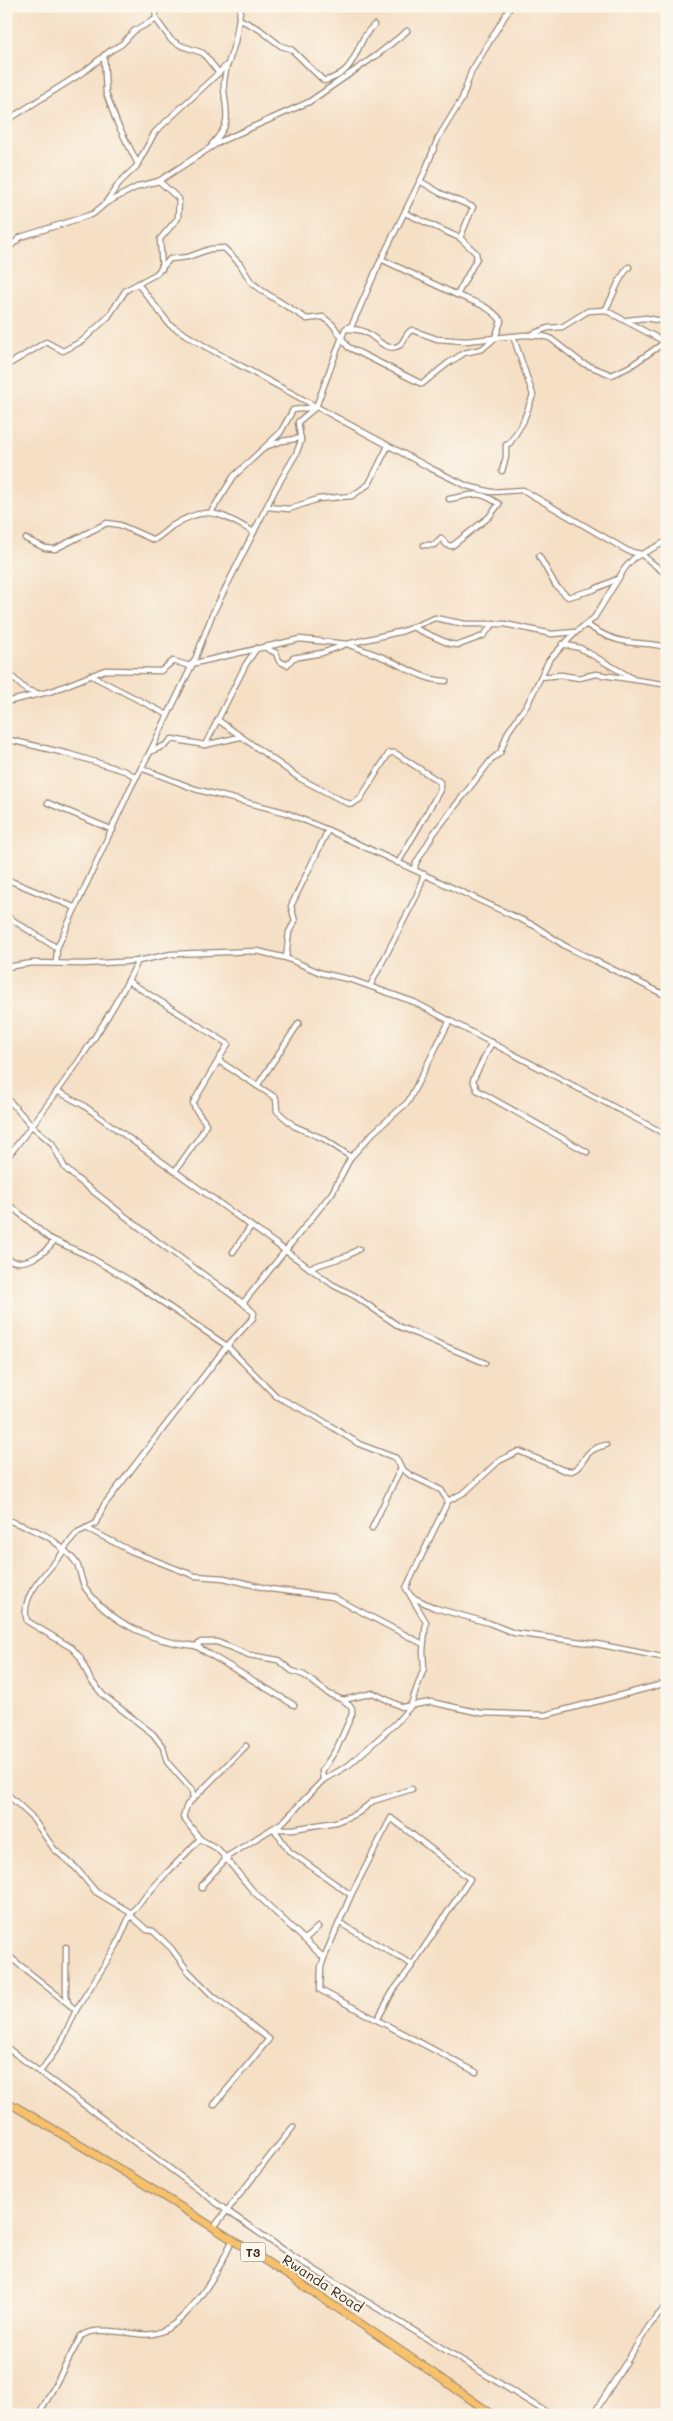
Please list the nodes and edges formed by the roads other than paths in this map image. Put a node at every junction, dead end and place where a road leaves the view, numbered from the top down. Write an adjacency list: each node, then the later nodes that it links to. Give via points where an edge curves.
1 (167, 6): 4 (street)
2 (241, 6): 6 (street)
3 (511, 6): 16 (street, via 467,79 462,99 438,138)
4 (155, 9): 5 (street)
5 (156, 19): 9 (street, via 134,31 122,44); 11 (street, via 172,40 203,53)
6 (239, 19): 7 (street, via 291,49 324,81 351,66 364,35); 10 (street, via 236,42)
7 (374, 25)
8 (407, 31): 13 (street, via 309,102)
9 (104, 55): 12 (street, via 85,71); 14 (street, via 106,93)
10 (228, 64): 11 (street); 13 (street, via 223,86 228,114 223,132)
11 (219, 73): 14 (street, via 155,132)
12 (6, 120)
13 (207, 149): 15 (street)
14 (138, 164): 17 (street)
15 (159, 181): 17 (street, via 139,186); 23 (street, via 179,199 176,221 160,240)
16 (420, 181): 18 (street); 19 (street, via 473,207)
17 (106, 203): 20 (street, via 93,214 21,237)
18 (405, 213): 19 (street); 21 (street)
19 (460, 238): 25 (street, via 477,258)
20 (6, 250)
21 (381, 259): 25 (street); 29 (street, via 352,325)
22 (629, 267): 26 (street, via 622,274 616,294)
23 (162, 269): 24 (street); 32 (street, via 173,258 226,248 251,282 307,319 323,317)
24 (138, 284): 35 (street, via 126,290 108,317 72,347 63,351 46,342); 36 (street, via 170,324 247,371)
25 (457, 295): 33 (street, via 497,315 501,321)
26 (605, 310): 27 (street); 30 (street, via 588,311 562,327 548,328)
27 (627, 320): 28 (street, via 646,318); 34 (street)
28 (667, 322)
29 (344, 329): 32 (street); 33 (street, via 364,331 382,345 393,347 412,330 439,340)
30 (531, 335): 31 (street); 34 (street, via 550,338 582,363 612,375)
31 (513, 336): 33 (street); 40 (street, via 533,395 523,422 510,444 506,445)
32 (342, 338): 33 (street, via 348,347 422,384 464,353 482,349); 36 (street)
33 (495, 338)
34 (667, 343)
35 (6, 366)
36 (316, 407): 37 (street, via 298,422); 38 (street); 39 (street, via 293,410 280,433)
37 (300, 438): 39 (street); 42 (street, via 296,454)
38 (388, 446): 42 (street, via 369,484 352,496 318,499 289,509); 48 (street, via 468,486 491,492 523,490 628,551)
39 (267, 447): 43 (street, via 234,476)
40 (502, 472)
41 (449, 499): 47 (street, via 478,494 498,504 489,517 452,546 441,538 434,545)
42 (268, 507): 44 (street)
43 (211, 512): 44 (street); 45 (street, via 182,521 154,540 107,522 55,549)
44 (254, 532): 60 (street, via 212,614)
45 (26, 540)
46 (667, 541): 48 (street)
47 (424, 545)
48 (641, 554): 50 (street); 51 (street)
49 (539, 556): 51 (street, via 556,586 568,598)
50 (667, 575)
51 (618, 579): 53 (street)
52 (494, 623): 54 (street, via 464,624 435,618); 54 (street, via 483,636 455,646); 55 (street, via 552,634)
53 (587, 626): 55 (street); 59 (street, via 626,642)
54 (412, 627): 56 (street)
55 (576, 632): 57 (street)
56 (346, 644): 58 (street, via 300,639); 58 (street, via 322,653 293,658 287,666 279,662 276,653); 65 (street, via 391,661 421,677)
57 (562, 644): 63 (street, via 549,660); 64 (street, via 580,648)
58 (260, 647): 60 (street); 70 (street, via 247,662)
59 (667, 647)
60 (191, 665): 62 (street, via 173,661 162,671 106,670); 69 (street)
61 (6, 671): 67 (street, via 26,690)
62 (90, 675): 67 (street); 69 (street)
63 (542, 677): 64 (street, via 561,675 579,678 596,674); 81 (street, via 508,732 500,753 434,833)
64 (636, 680): 66 (street)
65 (446, 681)
66 (667, 687)
67 (38, 694): 68 (street)
68 (6, 702)
69 (168, 715): 74 (street)
70 (218, 720): 71 (street); 73 (street)
71 (240, 737): 73 (street); 80 (street, via 299,778 347,803 360,799 389,753 395,753 440,782 440,790)
72 (6, 740): 76 (street, via 69,754 125,771)
73 (205, 745): 74 (street, via 172,739)
74 (150, 752): 75 (street)
75 (141, 768): 76 (street); 79 (street, via 195,789 284,812)
76 (136, 778): 78 (street)
77 (48, 803): 78 (street)
78 (113, 830): 84 (street)
79 (328, 830): 80 (street); 87 (street, via 291,906 295,921 289,932)
80 (398, 864): 81 (street)
81 (415, 869): 82 (street)
82 (424, 874): 92 (street, via 417,895); 93 (street, via 535,926 565,946)
83 (6, 879): 84 (street)
84 (76, 908): 86 (street)
85 (6, 916): 86 (street)
86 (57, 948): 89 (street)
87 (286, 958): 88 (street, via 257,951 171,954); 92 (street, via 321,973)
88 (138, 960): 89 (street); 91 (street)
89 (56, 963): 90 (street)
90 (6, 967)
91 (128, 981): 97 (street, via 228,1044); 99 (street, via 86,1053)
92 (370, 986): 94 (street)
93 (667, 996)
94 (450, 1020): 96 (street); 104 (street, via 408,1102)
95 (299, 1023): 98 (street)
96 (492, 1042): 102 (street); 103 (street, via 473,1080 477,1090)
97 (220, 1061): 98 (street); 106 (street, via 193,1103 206,1124)
98 (257, 1086): 104 (street, via 276,1098 277,1110 294,1126 324,1139)
99 (57, 1092): 101 (street); 106 (street, via 83,1105)
100 (6, 1097): 101 (street)
101 (32, 1126): 105 (street); 115 (street, via 52,1142 65,1168 76,1178)
102 (667, 1134)
103 (586, 1152)
104 (351, 1157): 111 (street, via 332,1192)
105 (6, 1159)
106 (175, 1170): 108 (street)
107 (6, 1202): 109 (street)
108 (252, 1226): 111 (street); 112 (street)
109 (54, 1242): 113 (street, via 42,1254 22,1262 15,1263); 116 (street, via 86,1254 131,1281)
110 (359, 1249): 114 (street)
111 (284, 1250): 114 (street); 115 (street)
112 (233, 1252)
113 (6, 1258)
114 (309, 1268): 117 (street, via 400,1327)
115 (244, 1303): 116 (street, via 254,1315)
116 (227, 1346): 119 (street, via 276,1396 359,1444 396,1458); 122 (street, via 104,1505 95,1524)
117 (485, 1363)
118 (606, 1445): 120 (street, via 586,1454 572,1471 524,1452 516,1452 499,1461 465,1492)
119 (402, 1468): 120 (street, via 441,1490); 123 (street)
120 (448, 1500): 125 (street, via 407,1584)
121 (6, 1519): 124 (street, via 54,1540)
122 (86, 1528): 124 (street, via 78,1532); 126 (street, via 130,1551 195,1576 333,1597)
123 (372, 1528)
124 (63, 1550): 127 (street, via 76,1563 86,1590 110,1615 135,1630); 137 (street, via 29,1596 25,1613 27,1621 72,1648 103,1694 153,1734 163,1747 167,1762 192,1790)
125 (412, 1597): 126 (street, via 426,1622); 128 (street, via 435,1608 514,1633 597,1644)
126 (423, 1644): 132 (street, via 424,1668)
127 (196, 1646): 130 (street, via 201,1642 217,1642 249,1655 282,1661 292,1671); 131 (street)
128 (667, 1658)
129 (667, 1683): 132 (street, via 545,1715 481,1713 431,1702)
130 (343, 1700): 132 (street, via 373,1693 402,1707); 134 (street, via 352,1708 352,1714 337,1748 322,1771)
131 (294, 1705)
132 (410, 1707): 134 (street, via 396,1724 349,1765)
133 (246, 1746): 137 (street)
134 (323, 1780): 138 (street)
135 (412, 1789): 138 (street, via 373,1801 358,1813 336,1822)
136 (6, 1793): 143 (street, via 31,1816 54,1849 96,1892)
137 (193, 1799): 139 (street, via 183,1817)
138 (274, 1829): 140 (street); 142 (street, via 289,1851)
139 (200, 1839): 140 (street, via 211,1844); 143 (street)
140 (225, 1858): 141 (street); 146 (street, via 253,1891)
141 (202, 1888)
142 (351, 1895): 144 (street); 150 (street, via 391,1818 470,1879)
143 (131, 1914): 152 (street, via 117,1945); 158 (street, via 171,1948 212,1995 269,2039)
144 (340, 1923): 149 (street); 150 (street)
145 (318, 1927): 146 (street)
146 (305, 1939): 149 (street)
147 (66, 1948): 151 (street)
148 (6, 1954): 151 (street)
149 (324, 1958): 153 (street, via 320,1990)
150 (413, 1965): 153 (street)
151 (68, 2004): 152 (street)
152 (76, 2010): 155 (street, via 61,2042)
153 (377, 2020): 156 (street)
154 (6, 2047): 155 (street)
155 (40, 2072): 160 (street)
156 (476, 2072)
157 (6, 2101): 161 (highway, Rwanda Road / T3)
158 (214, 2106)
159 (293, 2127): 160 (street)
160 (226, 2210): 161 (street); 166 (street, via 294,2257)
161 (214, 2227): 162 (highway, Rwanda Road / T3)
162 (233, 2239): 164 (street, via 209,2285 191,2307 164,2330 148,2334 92,2332 81,2336); 165 (highway, Rwanda Road / T3)
163 (667, 2305): 167 (street, via 649,2326)
164 (39, 2415)
165 (493, 2415)
166 (550, 2415)
167 (593, 2415)

